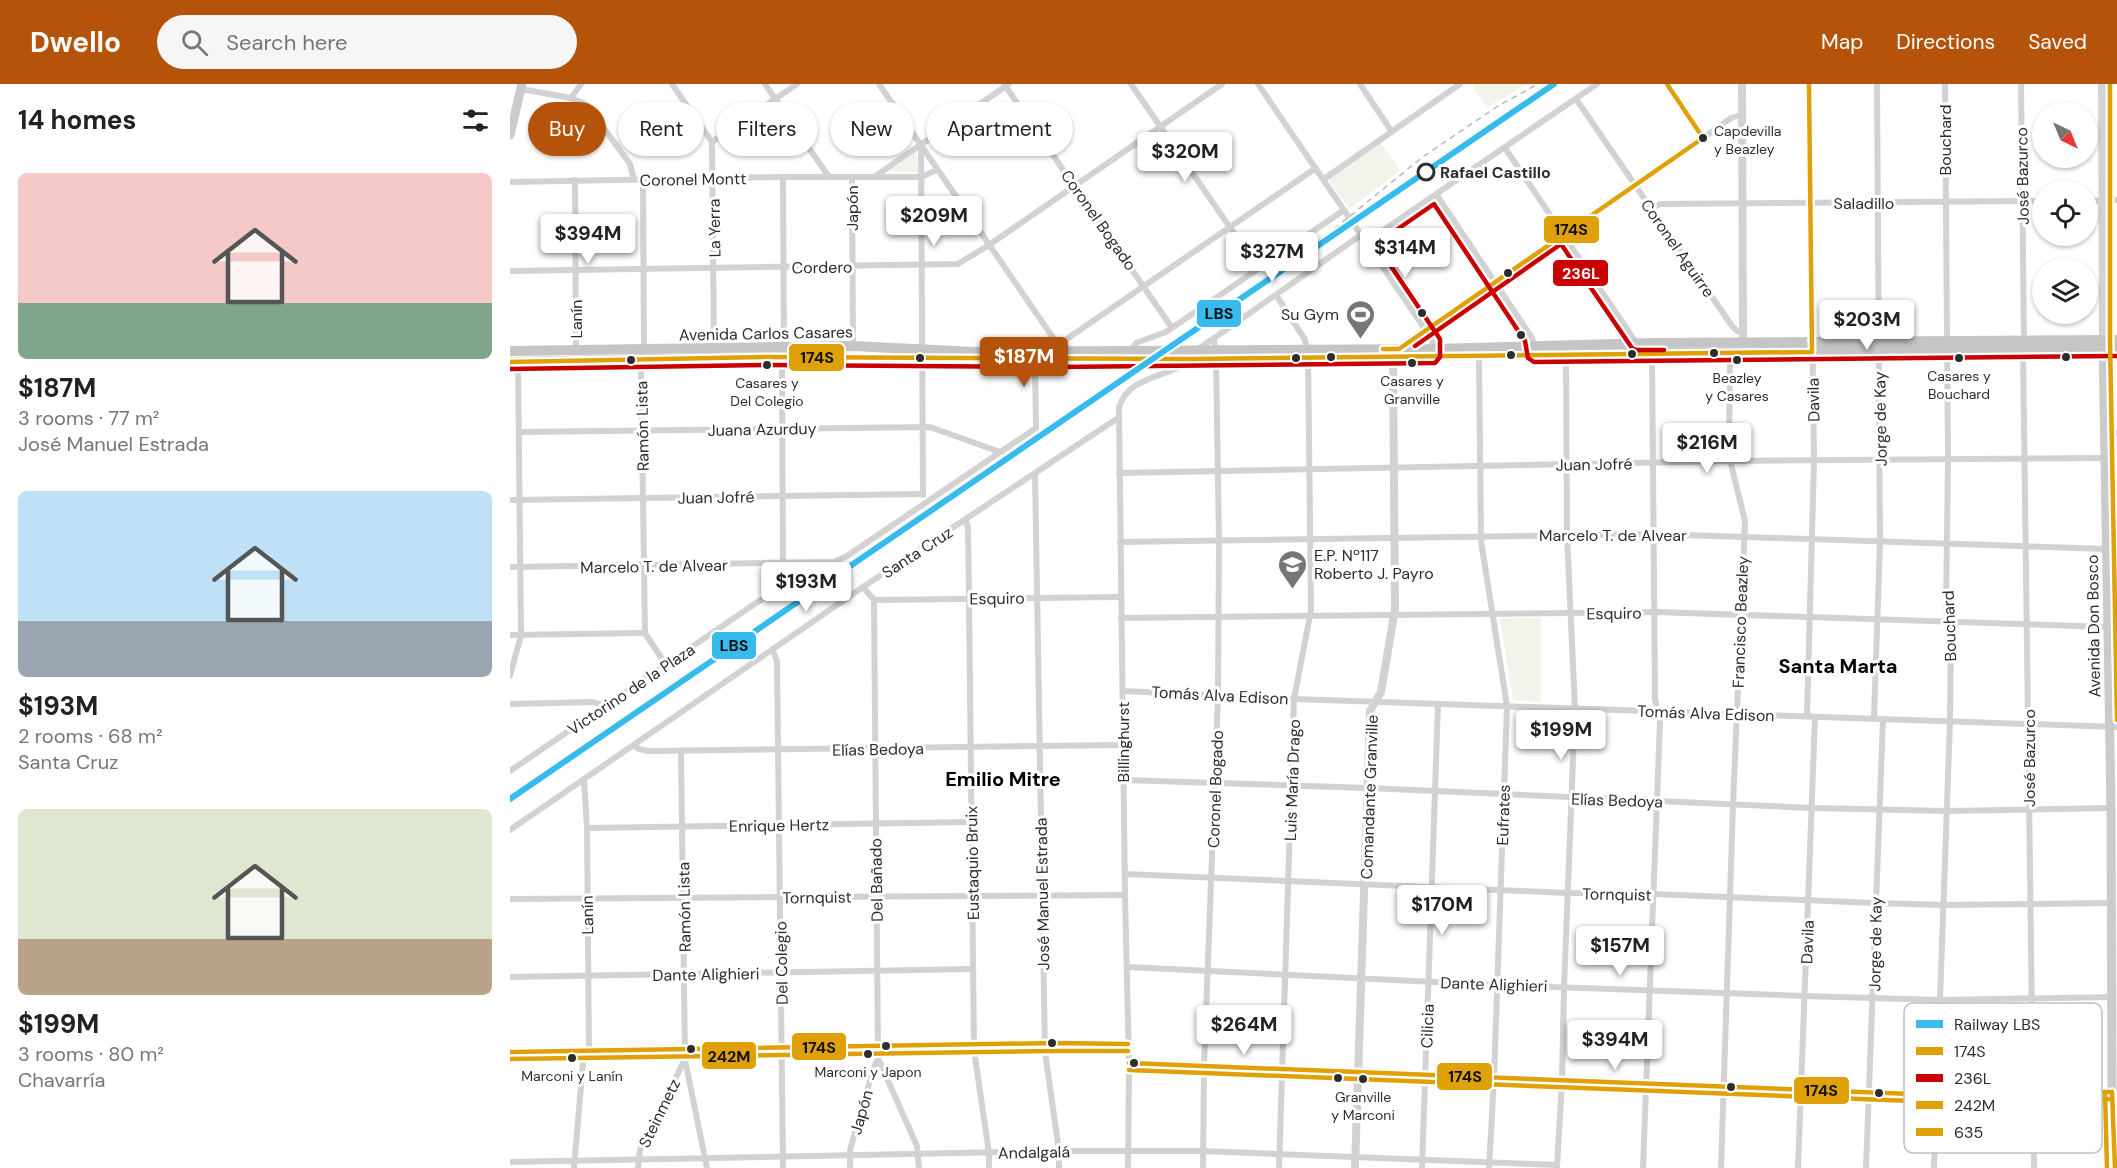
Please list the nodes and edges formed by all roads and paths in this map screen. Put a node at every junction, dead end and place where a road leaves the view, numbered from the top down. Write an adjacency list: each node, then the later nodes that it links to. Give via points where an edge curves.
1 (581, 84): 21 (street)
2 (672, 84): 30 (street)
3 (765, 84): 22 (street, Japón)
4 (797, 84): 22 (street)
5 (879, 84): 31 (street)
6 (1131, 84): 26 (street)
7 (1222, 84): 26 (street, Cordero)
8 (1258, 84): 33 (street)
9 (1360, 84): 27 (street)
10 (1460, 84): 27 (street)
11 (1597, 84): 23 (street)
12 (1667, 84): 29 (street)
13 (1742, 84): 25 (street)
14 (1809, 84): 56 (street, Davila)
15 (1877, 84): 54 (street, Jorge de Kay)
16 (1945, 84): 55 (street, Bouchard)
17 (2021, 84): 52 (street, José Bazurco)
18 (2102, 84): 50 (street, Avenida Don Bosco)
19 (1006, 85): 31 (street); 47 (street, Coronel Bogado)
20 (522, 87): 21 (street); 24 (main road)
21 (571, 98): 43 (street, via 587,105 630,164)
22 (776, 99): 30 (street); 37 (street, Japón)
23 (1576, 99): 32 (street); 46 (street, Coronel Aguirre)
24 (514, 100): 28 (main road)
25 (1742, 115): 29 (street, via 1731,118); 57 (street)
26 (1161, 126): 47 (street, Cordero); 60 (street)
27 (1392, 132): 41 (street)
28 (510, 135)
29 (1703, 138): 46 (street)
30 (712, 142): 40 (street, La Yerra)
31 (921, 145): 34 (street); 35 (street); 39 (street)
32 (1505, 148): 48 (street); 61 (street)
33 (1316, 168): 41 (street); 60 (street)
34 (937, 170): 39 (street, Coronel Montt); 64 (street)
35 (877, 176): 38 (street, Coronel Montt); 39 (street, Coronel Montt)
36 (783, 177): 37 (street, Coronel Montt); 40 (street, Coronel Montt); 68 (street)
37 (829, 177): 38 (street, Coronel Montt)
38 (852, 177): 65 (street, Japón)
39 (921, 177): 66 (street)
40 (713, 178): 44 (street, Coronel Montt); 67 (street, La Yerra)
41 (1324, 179): 59 (street)
42 (575, 180): 43 (street, Coronel Montt); 45 (street, Coronel Montt); 71 (street, Lanín)
43 (634, 180): 44 (street, Coronel Montt)
44 (643, 180): 70 (street, Ramón Lista)
45 (510, 182)
46 (1634, 185): 58 (street, Coronel Aguirre); 61 (street)
47 (1075, 186): 64 (street, Cordero); 74 (street, Coronel Bogado)
48 (1436, 194): 63 (street); 73 (street)
49 (2098, 200): 50 (street)
50 (2103, 200): 51 (street); 82 (street, Avenida Don Bosco)
51 (2117, 200)
52 (2022, 202): 53 (street, Saladillo); 55 (street, Saladillo); 81 (street, José Bazurco)
53 (2032, 202)
54 (1878, 203): 55 (street, Saladillo); 56 (street, Saladillo); 85 (street, Jorge de Kay)
55 (1945, 203): 83 (street, Bouchard)
56 (1811, 204): 57 (street, Saladillo); 86 (street, Davila)
57 (1743, 205): 58 (street, Saladillo, via 1661,204); 79 (street)
58 (1650, 208): 79 (street, Coronel Aguirre)
59 (1344, 210): 62 (street); 69 (street)
60 (1230, 228): 69 (street); 74 (street)
61 (1563, 234): 73 (street); 90 (street)
62 (1361, 235): 63 (street); 75 (street)
63 (1366, 242): 77 (street)
64 (989, 245): 66 (street, Cordero, via 958,264); 96 (street)
65 (852, 266): 66 (street, Cordero); 68 (street, Cordero); 84 (street, Japón)
66 (922, 266): 97 (street)
67 (714, 267): 68 (street, Cordero); 70 (street, Cordero); 87 (street, La Yerra)
68 (782, 267): 95 (street)
69 (1258, 268): 76 (street)
70 (644, 269): 71 (street, Cordero); 103 (street, Ramón Lista)
71 (576, 270): 72 (street, Cordero); 92 (street, Lanín)
72 (510, 271)
73 (1494, 281): 77 (street); 94 (street, via 1532,339)
74 (1145, 287): 76 (street, Coronel Bogado); 96 (street)
75 (1276, 295): 78 (street); 101 (street, Luis María Drago, via 1304,338)
76 (1172, 328): 93 (street, via 1136,343)
77 (1425, 329): 98 (street); 99 (street)
78 (1214, 338): 105 (street); 106 (street, Coronel Bogado)
79 (1743, 338): 86 (main road, Avenida Carlos Casares); 88 (main road, Avenida Carlos Casares); 100 (street)
80 (2117, 340): 82 (main road)
81 (2024, 344): 82 (main road, Avenida Carlos Casares); 83 (main road, Avenida Carlos Casares); 118 (street, José Bazurco)
82 (2103, 344): 89 (main road); 102 (street); 115 (main road, Avenida Don Bosco)
83 (1947, 345): 85 (main road, Avenida Carlos Casares); 121 (street, Bouchard)
84 (853, 346): 95 (main road, Avenida Carlos Casares); 97 (main road, Avenida Carlos Casares)
85 (1880, 346): 86 (main road, Avenida Carlos Casares); 120 (street, Jorge de Kay)
86 (1812, 347): 100 (main road, Avenida Carlos Casares); 122 (street, Davila)
87 (714, 348): 95 (main road, Avenida Carlos Casares); 103 (main road, Avenida Carlos Casares)
88 (1652, 348): 90 (main road, Avenida Carlos Casares); 100 (main road, Avenida Carlos Casares); 124 (street)
89 (2117, 348)
90 (1637, 349): 94 (main road, Avenida Carlos Casares); 107 (main road, Avenida Carlos Casares)
91 (510, 351): 92 (main road, Avenida Carlos Casares)
92 (576, 351): 103 (main road, Avenida Carlos Casares)
93 (1131, 351): 96 (main road, Avenida Carlos Casares); 105 (main road, Avenida Carlos Casares)
94 (1535, 351): 99 (main road, Avenida Carlos Casares); 107 (main road, Avenida Carlos Casares); 108 (main road, Avenida Carlos Casares)
95 (783, 352): 97 (main road, Avenida Carlos Casares); 103 (main road, Avenida Carlos Casares); 112 (street)
96 (1059, 352): 104 (main road, Avenida Carlos Casares); 105 (main road, Avenida Carlos Casares)
97 (923, 353): 104 (main road, Avenida Carlos Casares); 111 (street)
98 (1396, 353): 99 (main road, Avenida Carlos Casares); 101 (main road, Avenida Carlos Casares); 127 (street, Comandante Granville)
99 (1434, 353): 108 (main road, Avenida Carlos Casares)
100 (1730, 353): 123 (street, Francisco Beazley)
101 (1308, 354): 106 (main road, Avenida Carlos Casares); 128 (street, Luis María Drago)
102 (2117, 354)
103 (642, 355): 109 (main road, Avenida Carlos Casares); 113 (street, Ramón Lista)
104 (1035, 355): 117 (street, via 1036,428)
105 (1194, 355): 106 (main road, Avenida Carlos Casares); 110 (street, Billinghurst, via 1132,387 1120,403)
106 (1216, 355): 129 (street, Coronel Bogado)
107 (1566, 355): 125 (street)
108 (1479, 356): 126 (street, Eufrates)
109 (514, 362): 114 (street)
110 (1118, 418): 130 (street, Billinghurst); 131 (street, Santa Cruz)
111 (923, 427): 112 (street, Juana Azurduy); 117 (street, Juana Azurduy); 132 (street)
112 (782, 429): 113 (street, Juana Azurduy); 133 (street)
113 (642, 430): 114 (street, Juana Azurduy); 134 (street, Ramón Lista)
114 (519, 432): 135 (street)
115 (2104, 433): 116 (street); 119 (main road, Avenida Don Bosco)
116 (2117, 433)
117 (1000, 452): 137 (street)
118 (2025, 458): 119 (street, Juan Jofré); 121 (street, Juan Jofré); 152 (street, José Bazurco)
119 (2105, 458): 138 (main road, Avenida Don Bosco)
120 (1881, 459): 121 (street, Juan Jofré); 122 (street, Juan Jofré); 150 (street, Jorge de Kay)
121 (1948, 459): 151 (street, Bouchard)
122 (1814, 460): 123 (street, Juan Jofré); 147 (street, Davila)
123 (1730, 461): 124 (street, Juan Jofré); 143 (street, Francisco Beazley, via 1745,515)
124 (1654, 463): 125 (street, Juan Jofré); 141 (street)
125 (1567, 464): 126 (street, Juan Jofré); 142 (street)
126 (1480, 466): 127 (street, Juan Jofré); 144 (street, Eufrates)
127 (1394, 467): 128 (street, Juan Jofré); 145 (street, Comandante Granville)
128 (1309, 469): 129 (street, Juan Jofré); 146 (street, Luis María Drago)
129 (1217, 470): 130 (street, Juan Jofré); 148 (street, Coronel Bogado)
130 (1119, 472): 149 (street, Billinghurst)
131 (1035, 474): 140 (street, Santa Cruz); 160 (street, José Manuel Estrada)
132 (922, 494): 133 (street, Juan Jofré); 137 (street)
133 (783, 496): 134 (street, Juan Jofré); 154 (street)
134 (643, 498): 135 (street, Juan Jofré); 155 (street, Ramón Lista)
135 (520, 499): 136 (street, Juan Jofré); 157 (street)
136 (510, 500)
137 (927, 501): 154 (street, Marcelo T. de Alvear, via 834,562)
138 (2106, 518): 139 (street); 153 (main road, Avenida Don Bosco)
139 (2117, 518)
140 (966, 520): 158 (street, Santa Cruz); 161 (street, Eustaquio Bruix)
141 (1654, 534): 142 (street, Marcelo T. de Alvear); 143 (street, Marcelo T. de Alvear); 164 (street)
142 (1567, 535): 144 (street, Marcelo T. de Alvear); 165 (street)
143 (1744, 536): 147 (street, Marcelo T. de Alvear); 167 (street, Francisco Beazley)
144 (1481, 537): 145 (street, Marcelo T. de Alvear); 166 (street, Eufrates)
145 (1394, 538): 146 (street, Marcelo T. de Alvear); 168 (street, Comandante Granville)
146 (1311, 539): 148 (street, Marcelo T. de Alvear); 169 (street, Luis María Drago)
147 (1812, 539): 150 (street, Marcelo T. de Alvear); 170 (street, Davila)
148 (1219, 540): 149 (street, Marcelo T. de Alvear); 171 (street, Coronel Bogado)
149 (1120, 542): 159 (street, Billinghurst)
150 (1880, 542): 151 (street, Marcelo T. de Alvear); 173 (street, Jorge de Kay)
151 (1948, 544): 152 (street, Marcelo T. de Alvear); 174 (street, Bouchard, via 1946,611)
152 (2027, 545): 153 (street, Marcelo T. de Alvear); 175 (street, José Bazurco)
153 (2106, 549): 163 (main road, Avenida Don Bosco)
154 (783, 564): 155 (street, Marcelo T. de Alvear); 181 (street, Victorino de la Plaza, via 783,589)
155 (644, 566): 157 (street, Marcelo T. de Alvear); 177 (street, Ramón Lista)
156 (510, 567): 157 (street, Marcelo T. de Alvear)
157 (520, 567): 179 (street)
158 (863, 587): 162 (street); 180 (street, Santa Cruz)
159 (1120, 597): 160 (street, Esquiro); 172 (street, Billinghurst)
160 (1038, 598): 161 (street, Esquiro); 204 (street, José Manuel Estrada)
161 (969, 599): 162 (street, Esquiro); 203 (street, Eustaquio Bruix)
162 (874, 600): 205 (street, Del Bañado)
163 (2112, 603): 176 (main road, Avenida Don Bosco)
164 (1656, 612): 165 (street, Esquiro); 167 (street, Esquiro); 192 (street)
165 (1570, 613): 166 (street, Esquiro); 191 (street)
166 (1493, 614): 168 (street, Esquiro); 190 (street, Eufrates)
167 (1740, 614): 170 (street, Esquiro); 193 (street, Francisco Beazley)
168 (1395, 615): 169 (street, Esquiro); 186 (street, Comandante Granville, via 1381,692)
169 (1311, 616): 171 (street, Esquiro); 185 (street, Luis María Drago)
170 (1810, 616): 173 (street, Esquiro); 194 (street, Davila)
171 (1219, 617): 172 (street, Esquiro); 184 (street, Coronel Bogado)
172 (1121, 618): 183 (street, Billinghurst)
173 (1878, 619): 174 (street, Esquiro); 196 (street, Jorge de Kay)
174 (1950, 622): 175 (street, Esquiro); 198 (street, Bouchard)
175 (2028, 624): 176 (street, Esquiro); 199 (street, José Bazurco)
176 (2107, 627): 200 (main road, Avenida Don Bosco)
177 (645, 633): 179 (street); 181 (street)
178 (510, 635): 179 (street)
179 (521, 635): 182 (street)
180 (773, 651): 202 (street, Santa Cruz); 206 (street, Del Colegio, via 777,661)
181 (666, 665): 189 (street, Victorino de la Plaza)
182 (510, 676)
183 (1123, 691): 184 (street, Tomás Alva Edison); 201 (street, Billinghurst)
184 (1218, 696): 185 (street, Tomás Alva Edison); 211 (street, Coronel Bogado)
185 (1294, 699): 186 (street, Tomás Alva Edison); 212 (street, Luis María Drago)
186 (1375, 702): 188 (street, Tomás Alva Edison); 213 (street, Comandante Granville, via 1370,711)
187 (510, 704): 189 (street, via 593,702)
188 (1438, 704): 190 (street, Tomás Alva Edison); 214 (street, Cilicia)
189 (606, 706): 208 (street, Victorino de la Plaza)
190 (1507, 706): 191 (street, Tomás Alva Edison); 215 (street, Eufrates)
191 (1575, 709): 192 (street, Tomás Alva Edison); 216 (street)
192 (1658, 711): 193 (street, Tomás Alva Edison); 217 (street)
193 (1737, 714): 194 (street, Tomás Alva Edison); 218 (street, Francisco Beazley)
194 (1807, 716): 195 (street, Tomás Alva Edison)
195 (1815, 717): 196 (street, Tomás Alva Edison); 219 (street, Davila)
196 (1874, 718): 197 (street, Tomás Alva Edison)
197 (1883, 719): 198 (street, Tomás Alva Edison); 221 (street, Jorge de Kay)
198 (1950, 721): 199 (street, Tomás Alva Edison); 223 (street, Bouchard)
199 (2029, 724): 200 (street, Tomás Alva Edison); 222 (street, José Bazurco)
200 (2113, 724): 220 (main road, Avenida Don Bosco)
201 (1123, 745): 204 (street, Elías Bedoya); 210 (street, Billinghurst)
202 (634, 746): 207 (street, Elías Bedoya, via 649,751); 209 (street, Santa Cruz)
203 (970, 747): 204 (street, Elías Bedoya); 205 (street, Elías Bedoya); 224 (street, Eustaquio Bruix)
204 (1040, 747): 241 (street, José Manuel Estrada)
205 (874, 748): 206 (street, Elías Bedoya); 225 (street, Del Bañado)
206 (778, 750): 207 (street, Elías Bedoya); 226 (street, Del Colegio)
207 (681, 751): 227 (street, Ramón Lista)
208 (510, 771)
209 (584, 780): 228 (street, Lanín); 229 (street, Santa Cruz)
210 (1124, 780): 211 (street, Elías Bedoya); 230 (street, Billinghurst)
211 (1215, 783): 212 (street, Elías Bedoya); 231 (street, Coronel Bogado)
212 (1292, 786): 213 (street, Elías Bedoya); 232 (street, Luis María Drago)
213 (1368, 788): 214 (street, Elías Bedoya); 233 (street, Comandante Granville)
214 (1436, 792): 215 (street, Elías Bedoya); 234 (street, Cilicia)
215 (1503, 795): 216 (street, Elías Bedoya); 235 (street, Eufrates)
216 (1571, 798): 217 (street, Elías Bedoya); 236 (street)
217 (1657, 801): 218 (street, Elías Bedoya); 237 (street)
218 (1733, 805): 219 (street, Elías Bedoya); 244 (street, Francisco Beazley)
219 (1812, 808): 221 (street, Elías Bedoya); 247 (street, Davila)
220 (2110, 808): 222 (street, Elías Bedoya); 249 (main road, Avenida Don Bosco)
221 (1880, 809): 223 (street, Elías Bedoya); 248 (street, Jorge de Kay)
222 (2029, 810): 223 (street, Elías Bedoya); 250 (street, José Bazurco)
223 (1947, 811): 251 (street, Bouchard)
224 (971, 822): 225 (street, Enrique Hertz); 240 (street, Eustaquio Bruix)
225 (875, 824): 226 (street, Enrique Hertz); 239 (street, Del Bañado)
226 (780, 825): 227 (street, Enrique Hertz); 242 (street, Del Colegio)
227 (683, 827): 228 (street, Enrique Hertz); 243 (street, Ramón Lista)
228 (587, 828): 246 (street, Lanín)
229 (510, 830)
230 (1125, 874): 231 (street, Tornquist); 238 (street, Billinghurst)
231 (1211, 877): 232 (street, Tornquist); 255 (street, Coronel Bogado)
232 (1288, 881): 233 (street, Tornquist); 258 (street, Luis María Drago)
233 (1365, 884): 234 (street, Tornquist); 262 (street, Comandante Granville)
234 (1432, 886): 235 (street, Tornquist); 263 (street, Cilicia)
235 (1500, 890): 236 (street, Tornquist); 264 (street, Eufrates)
236 (1568, 893): 237 (street, Tornquist); 265 (street)
237 (1654, 894): 244 (street, Tornquist); 266 (street)
238 (1125, 895): 241 (street, Tornquist); 252 (street, Billinghurst)
239 (876, 896): 240 (street, Tornquist); 242 (street, Tornquist); 254 (street, Del Bañado)
240 (972, 896): 241 (street, Tornquist); 253 (street, Eustaquio Bruix)
241 (1042, 896): 275 (street, José Manuel Estrada)
242 (780, 897): 243 (street, Tornquist); 256 (street, Del Colegio)
243 (684, 898): 246 (street, Tornquist); 257 (street, Ramón Lista)
244 (1730, 898): 247 (street, Tornquist); 267 (street, Francisco Beazley)
245 (510, 899): 246 (street, Tornquist)
246 (587, 899): 259 (street, Lanín)
247 (1808, 901): 248 (street, Tornquist); 268 (street, Davila)
248 (1875, 903): 251 (street, Tornquist); 270 (street, Jorge de Kay)
249 (2110, 903): 250 (street, Tornquist); 260 (main road, Avenida Don Bosco)
250 (2030, 904): 251 (street, Tornquist); 271 (street, José Bazurco)
251 (1944, 905): 272 (street, Bouchard)
252 (1128, 967): 255 (street, Dante Alighieri); 276 (street, Billinghurst)
253 (973, 969): 254 (street, Dante Alighieri); 277 (street, Eustaquio Bruix)
254 (877, 972): 256 (street, Dante Alighieri); 278 (street, Del Bañado)
255 (1209, 972): 258 (street, Dante Alighieri); 287 (street, Coronel Bogado)
256 (780, 973): 257 (street, Dante Alighieri); 279 (street, Del Colegio)
257 (685, 974): 259 (street, Dante Alighieri); 281 (street, Ramón Lista)
258 (1284, 975): 262 (street, Dante Alighieri); 288 (street, Luis María Drago)
259 (588, 976): 261 (street, Dante Alighieri); 282 (street, Lanín)
260 (2114, 976): 269 (main road, Avenida Don Bosco)
261 (510, 977)
262 (1361, 979): 263 (street, Dante Alighieri); 289 (street, Comandante Granville)
263 (1429, 982): 264 (street, Dante Alighieri); 290 (street, Cilicia)
264 (1497, 985): 265 (street, Dante Alighieri); 291 (street, Eufrates)
265 (1563, 987): 266 (street, Dante Alighieri); 292 (street)
266 (1651, 991): 267 (street, Dante Alighieri); 293 (street)
267 (1726, 992): 268 (street, Dante Alighieri); 294 (street, Francisco Beazley)
268 (1805, 996): 270 (street, Dante Alighieri); 295 (street, Davila)
269 (2112, 997): 271 (street, Dante Alighieri); 280 (main road, Avenida Don Bosco)
270 (1873, 998): 272 (street, Dante Alighieri); 296 (street, Jorge de Kay)
271 (2031, 999): 272 (street, Dante Alighieri); 274 (street, José Bazurco)
272 (1941, 1000): 273 (street, Bouchard)
273 (1941, 1003)
274 (2031, 1003)
275 (1045, 1043): 276 (street); 277 (street); 301 (street, José Manuel Estrada)
276 (1128, 1044): 286 (street, Billinghurst)
277 (974, 1045): 278 (street); 304 (street, Eustaquio Bruix)
278 (878, 1047): 279 (street); 284 (street, Del Bañado)
279 (782, 1048): 281 (street); 311 (street, Del Colegio)
280 (2115, 1049): 298 (main road, Avenida Don Bosco)
281 (685, 1050): 282 (street); 285 (street, Ramón Lista)
282 (586, 1051): 283 (street); 316 (street, Lanín)
283 (510, 1052)
284 (878, 1058): 307 (street, Del Bañado); 309 (street, Japón)
285 (684, 1060): 312 (street, Ramón Lista); 313 (street, Steinmetz)
286 (1129, 1064): 287 (street); 302 (street, Billinghurst)
287 (1204, 1067): 288 (street); 303 (street, Coronel Bogado)
288 (1281, 1069): 289 (street); 308 (street, Luis María Drago)
289 (1358, 1072): 290 (street); 310 (street, Comandante Granville)
290 (1426, 1075): 291 (street); 314 (street, Cilicia)
291 (1494, 1078): 292 (street); 317 (street, Eufrates)
292 (1562, 1081): 293 (street); 318 (street)
293 (1647, 1085): 294 (street); 331 (street)
294 (1724, 1087): 295 (street); 332 (street, Francisco Beazley)
295 (1802, 1089): 296 (street); 333 (street, Davila)
296 (1870, 1092): 299 (street); 334 (street, Jorge de Kay)
297 (2102, 1092): 298 (street)
298 (2112, 1092): 300 (main road, Avenida Don Bosco)
299 (1904, 1094)
300 (2116, 1123): 337 (main road, Avenida Don Bosco)
301 (1059, 1151): 302 (street, Andalgalá); 304 (street, Andalgalá); 325 (street, José Manuel Estrada)
302 (1128, 1151): 303 (street, Andalgalá); 326 (street, Billinghurst)
303 (1202, 1151): 308 (street, Andalgalá); 327 (street, Coronel Bogado)
304 (989, 1153): 307 (street, Andalgalá); 324 (street, Eustaquio Bruix)
305 (1935, 1153): 335 (street, Bouchard)
306 (2034, 1153): 336 (street, José Bazurco)
307 (919, 1154): 309 (street, Andalgalá); 323 (street, Del Bañado)
308 (1278, 1154): 310 (street, Andalgalá); 328 (street, Luis María Drago)
309 (849, 1156): 311 (street, Andalgalá); 322 (street, Japón)
310 (1355, 1156): 314 (street, Andalgalá); 329 (street, Comandante Granville)
311 (783, 1157): 312 (street, Andalgalá); 321 (street, Del Colegio)
312 (706, 1158): 313 (street, Andalgalá); 320 (street, Ramón Lista)
313 (638, 1159): 316 (street, Andalgalá); 319 (street, Steinmetz)
314 (1423, 1159): 317 (street, Andalgalá); 330 (street, Cilicia)
315 (510, 1162): 316 (street, Andalgalá)
316 (574, 1165)
317 (1489, 1165): 318 (street, Andalgalá)
318 (1557, 1167)
319 (638, 1168)
320 (707, 1168)
321 (783, 1168)
322 (850, 1168)
323 (919, 1168)
324 (989, 1168)
325 (1059, 1168)
326 (1128, 1168)
327 (1203, 1168)
328 (1279, 1168)
329 (1354, 1168)
330 (1422, 1168)
331 (1643, 1168)
332 (1721, 1168)
333 (1798, 1168)
334 (1866, 1168)
335 (1934, 1168)
336 (2034, 1168)
337 (2115, 1168)

